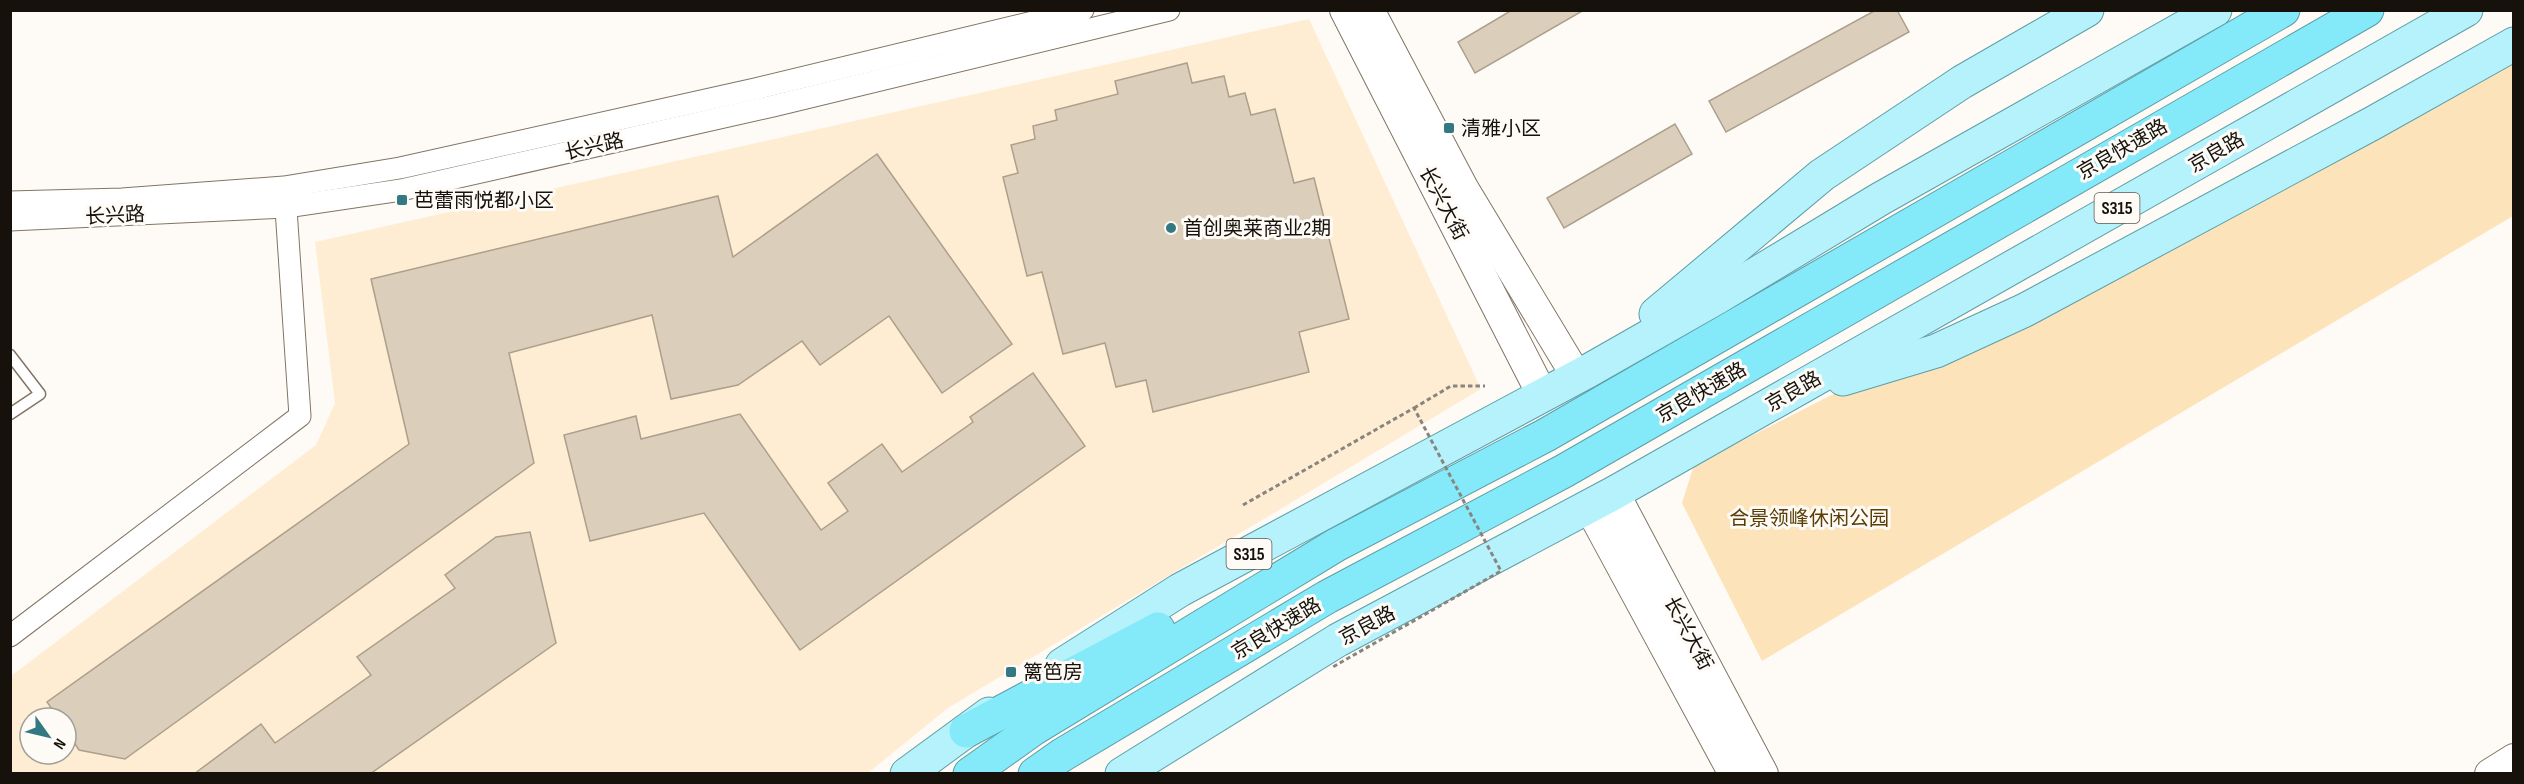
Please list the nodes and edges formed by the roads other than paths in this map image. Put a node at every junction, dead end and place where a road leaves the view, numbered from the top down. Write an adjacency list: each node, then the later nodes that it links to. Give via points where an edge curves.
1 (1083, 10): 11 (street, 长兴路)
2 (1169, 10): 11 (street, 长兴路, via 773,106 413,187)
3 (1345, 10): 16 (street, 长兴大街)
4 (1369, 10): 15 (street, 长兴大街, via 1458,179)
5 (2087, 10): 15 (main road, via 1962,81 1822,175)
6 (2216, 10): 15 (main road, S315, via 1880,199)
7 (2283, 10): 20 (highway, 京良快速路, via 1546,435)
8 (2367, 10): 22 (highway, 京良快速路, via 1564,471 1328,597)
9 (2466, 10): 17 (main road, 京良路 / S315)
10 (2514, 44): 17 (main road, via 2025,310 1936,351)
11 (285, 197): 12 (street, 长兴路); 13 (street, 长兴路); 21 (street, via 300,416)
12 (10, 202)
13 (10, 220)
14 (10, 354): 18 (lane, via 40,394)
15 (1582, 374): 16 (main road, S315)
16 (1543, 396): 23 (main road, S315, via 1180,590)
17 (1768, 406): 19 (main road, 京良路 / S315)
18 (10, 414)
19 (1602, 500): 29 (main road, 京良路 / S315, via 1338,640); 30 (street, 长兴大街); 31 (street, 长兴大街)
20 (1336, 545): 23 (highway, via 1282,566 1198,608); 26 (highway, 京良快速路, via 1033,729)
21 (10, 636)
22 (1113, 725): 27 (highway, 京良快速路); 28 (highway)
23 (966, 731): 25 (main road, S315)
24 (2514, 759): 32 (street)
25 (907, 774)
26 (970, 774)
27 (1035, 774)
28 (1060, 774)
29 (1122, 774)
30 (1734, 774)
31 (1763, 774)
32 (2490, 774)

